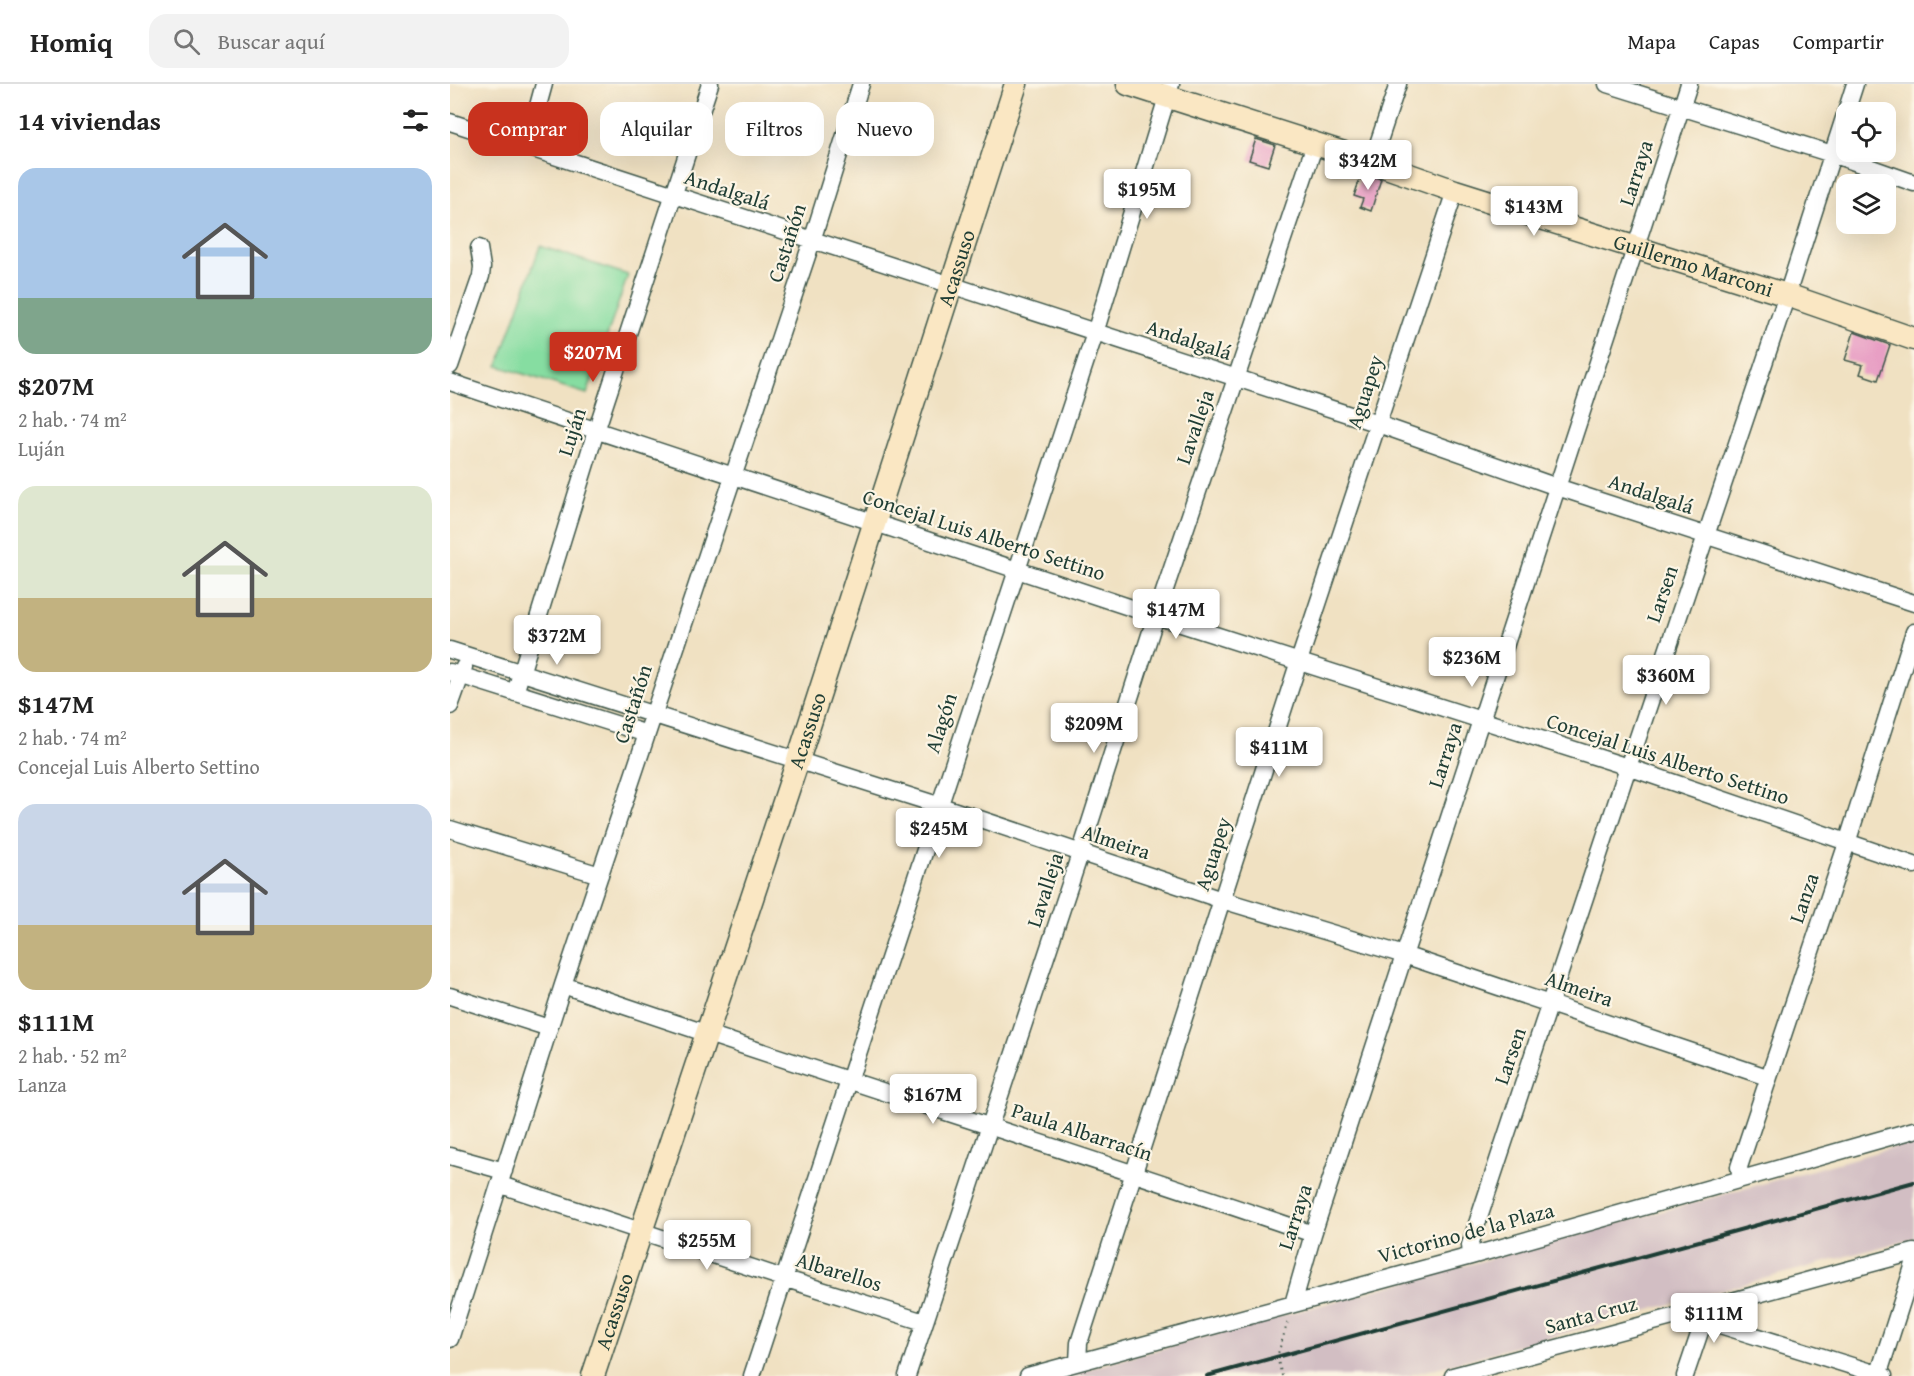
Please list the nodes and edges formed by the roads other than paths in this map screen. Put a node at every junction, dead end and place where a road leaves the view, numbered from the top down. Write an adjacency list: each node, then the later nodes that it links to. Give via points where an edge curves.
1 (544, 84): 11 (street)
2 (710, 84): 21 (street, Luján)
3 (861, 84): 22 (street, Castañón)
4 (1016, 84): 25 (street, Acassuso)
5 (1128, 84): 10 (street, Guillermo Marconi)
6 (1398, 84): 18 (street)
7 (1607, 84): 12 (street)
8 (1689, 84): 12 (street, Larraya)
9 (1855, 84): 16 (street, Larsen)
10 (1169, 91): 15 (street, Guillermo Marconi); 27 (street, Alagón)
11 (539, 102)
12 (1682, 106): 16 (street); 24 (street, Larraya)
13 (450, 123): 14 (street, Andalgalá)
14 (468, 129)
15 (1315, 144): 18 (street, Guillermo Marconi); 30 (street, Lavalleja)
16 (1832, 154): 19 (street); 26 (street, Larsen)
17 (554, 156): 21 (street, Andalgalá)
18 (1372, 162): 20 (street, Guillermo Marconi)
19 (1914, 183)
20 (1455, 190): 24 (street, Guillermo Marconi); 32 (street, Aguapey)
21 (673, 196): 22 (street, Andalgalá); 33 (street, Luján)
22 (812, 241): 25 (street, Andalgalá); 34 (street, Castañón)
23 (479, 248): 29 (street, via 481,276)
24 (1636, 248): 26 (street, Guillermo Marconi); 35 (street, Larraya)
25 (951, 285): 27 (street, Andalgalá); 36 (street, Acassuso)
26 (1787, 296): 28 (street, Guillermo Marconi); 37 (street, Larsen)
27 (1095, 333): 30 (street, Andalgalá); 38 (street, Alagón)
28 (1914, 339)
29 (450, 366)
30 (1235, 379): 32 (street, Andalgalá); 40 (street, Lavalleja)
31 (450, 382): 33 (street, Concejal Luis Alberto Settino)
32 (1378, 424): 35 (street, Andalgalá); 44 (street, Aguapey)
33 (596, 431): 34 (street, Concejal Luis Alberto Settino); 45 (street, Luján)
34 (732, 477): 36 (street, Concejal Luis Alberto Settino); 49 (street, Castañón)
35 (1557, 487): 37 (street, Andalgalá); 50 (street, Larraya)
36 (875, 521): 38 (street, Concejal Luis Alberto Settino); 52 (street, Acassuso)
37 (1706, 535): 39 (street, Andalgalá); 53 (street, Larsen)
38 (1016, 568): 40 (street, Concejal Luis Alberto Settino); 54 (street, Alagón)
39 (1914, 603)
40 (1156, 616): 44 (street, Concejal Luis Alberto Settino); 57 (street, Lavalleja)
41 (1914, 632): 56 (street, Lanza)
42 (450, 650): 43 (street, Almeira)
43 (469, 656): 45 (street, Almeira); 46 (street)
44 (1299, 662): 50 (street, Concejal Luis Alberto Settino); 60 (street, Aguapey)
45 (520, 673): 47 (street, Luján); 49 (street, Almeira)
46 (455, 674): 47 (street); 48 (street)
47 (515, 693): 51 (street)
48 (450, 706)
49 (654, 714): 51 (street, Castañón); 52 (street, Almeira)
50 (1479, 720): 53 (street, Concejal Luis Alberto Settino); 61 (street, Larraya)
51 (647, 734): 59 (street, Castañón)
52 (798, 760): 54 (street, Almeira); 66 (street, Acassuso)
53 (1628, 767): 56 (street, Concejal Luis Alberto Settino); 64 (street, Larsen)
54 (938, 805): 57 (street, Almeira); 68 (street, Alagón)
55 (450, 829): 59 (street)
56 (1846, 843): 58 (street, Concejal Luis Alberto Settino); 67 (street, Lanza)
57 (1080, 854): 60 (street, Almeira); 69 (street, Lavalleja)
58 (1914, 865)
59 (600, 875): 62 (street, Castañón)
60 (1222, 900): 61 (street, Almeira); 72 (street, Aguapey)
61 (1404, 955): 64 (street, Almeira); 76 (street, Larraya)
62 (563, 986): 65 (street, Castañón); 66 (street, Paula Albarracín)
63 (450, 996): 65 (street)
64 (1551, 1003): 67 (street, Almeira); 78 (street, Larsen, via 1470,1245)
65 (549, 1028): 73 (street, Castañón)
66 (707, 1035): 68 (street, Paula Albarracín); 75 (street, Acassuso)
67 (1767, 1077): 74 (street, Lanza, via 1739,1167)
68 (848, 1080): 69 (street, Paula Albarracín); 80 (street, Alagón)
69 (991, 1126): 72 (street, Paula Albarracín); 85 (street, Lavalleja)
70 (1914, 1130): 74 (street, Victorino de la Plaza)
71 (450, 1156): 73 (street, Albarellos)
72 (1135, 1172): 76 (street, Paula Albarracín); 87 (street, Aguapey, via 1079,1343)
73 (502, 1178): 75 (street, Albarellos); 83 (street, Castañón)
74 (1741, 1179): 78 (street, Victorino de la Plaza)
75 (640, 1231): 80 (street, Albarellos); 90 (street, Acassuso)
76 (1313, 1234): 82 (street, Larraya)
77 (1914, 1251): 84 (street, Santa Cruz)
78 (1471, 1256): 82 (street, Victorino de la Plaza)
79 (1914, 1264): 89 (street)
80 (783, 1278): 85 (street, Albarellos); 91 (street, Alagón)
81 (450, 1298): 83 (street)
82 (1293, 1304): 87 (street, Victorino de la Plaza)
83 (458, 1314): 86 (street, Castañón)
84 (1703, 1314): 88 (street, Santa Cruz); 89 (street); 95 (street)
85 (924, 1322): 92 (street, Lavalleja)
86 (450, 1339)
87 (1078, 1362): 93 (street, Victorino de la Plaza)
88 (1484, 1372): 94 (street, Santa Cruz)
89 (1880, 1375)
90 (592, 1376)
91 (752, 1376)
92 (907, 1376)
93 (1028, 1376)
94 (1453, 1376)
95 (1685, 1376)

